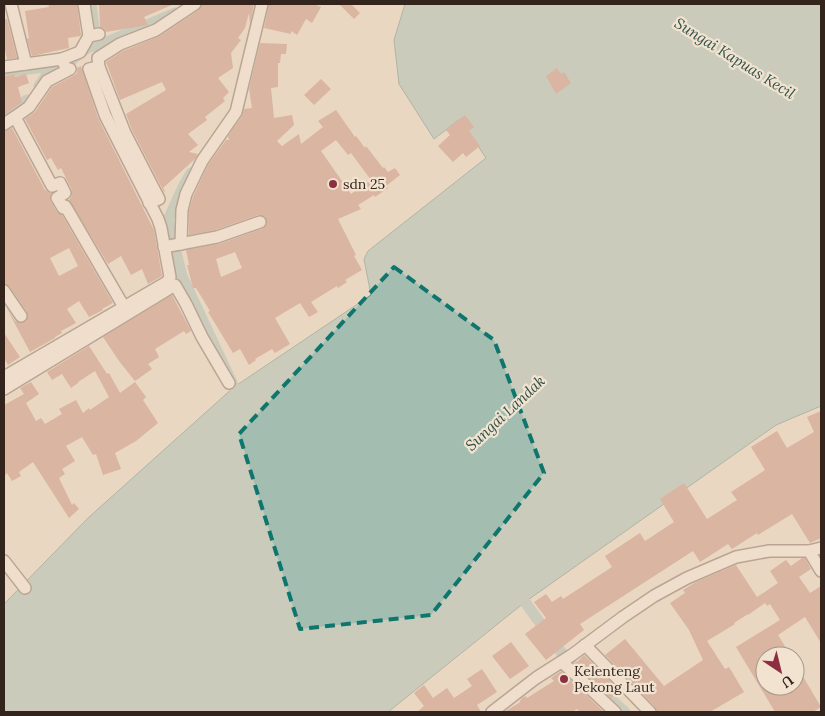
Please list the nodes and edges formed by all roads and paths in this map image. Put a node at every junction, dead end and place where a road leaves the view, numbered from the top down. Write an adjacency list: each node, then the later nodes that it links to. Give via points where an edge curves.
1 (11, 4): 6 (street)
2 (84, 4): 5 (street, via 94,35 80,52)
3 (195, 4): 14 (street, via 156,30 120,44 98,58 94,68 105,115 120,135 154,201)
4 (262, 4): 11 (street, via 236,112 202,161)
5 (62, 59): 6 (street); 8 (street, via 68,70 47,81 29,107)
6 (26, 64): 7 (street)
7 (4, 67)
8 (15, 117): 9 (street); 17 (street, via 52,186 60,183 66,193 57,198 62,208 65,206 67,209)
9 (4, 124)
10 (176, 187): 11 (street)
11 (186, 194): 13 (street, via 182,210)
12 (260, 222): 13 (street, via 217,237)
13 (182, 244): 14 (street)
14 (164, 247): 15 (street)
15 (173, 281): 17 (street); 19 (street); 22 (street)
16 (4, 292): 18 (street)
17 (124, 307): 19 (street)
18 (21, 316)
19 (89, 332): 20 (street)
20 (32, 366): 21 (street); 23 (street)
21 (4, 377)
22 (229, 383)
23 (4, 389)
24 (821, 548): 25 (street)
25 (809, 551): 27 (street); 29 (street, via 770,551 720,563 654,596)
26 (4, 561): 28 (street)
27 (821, 571)
28 (25, 588)
29 (585, 645): 30 (street); 33 (street)
30 (562, 662): 31 (street); 32 (street)
31 (492, 712)
32 (615, 712)
33 (650, 712)

